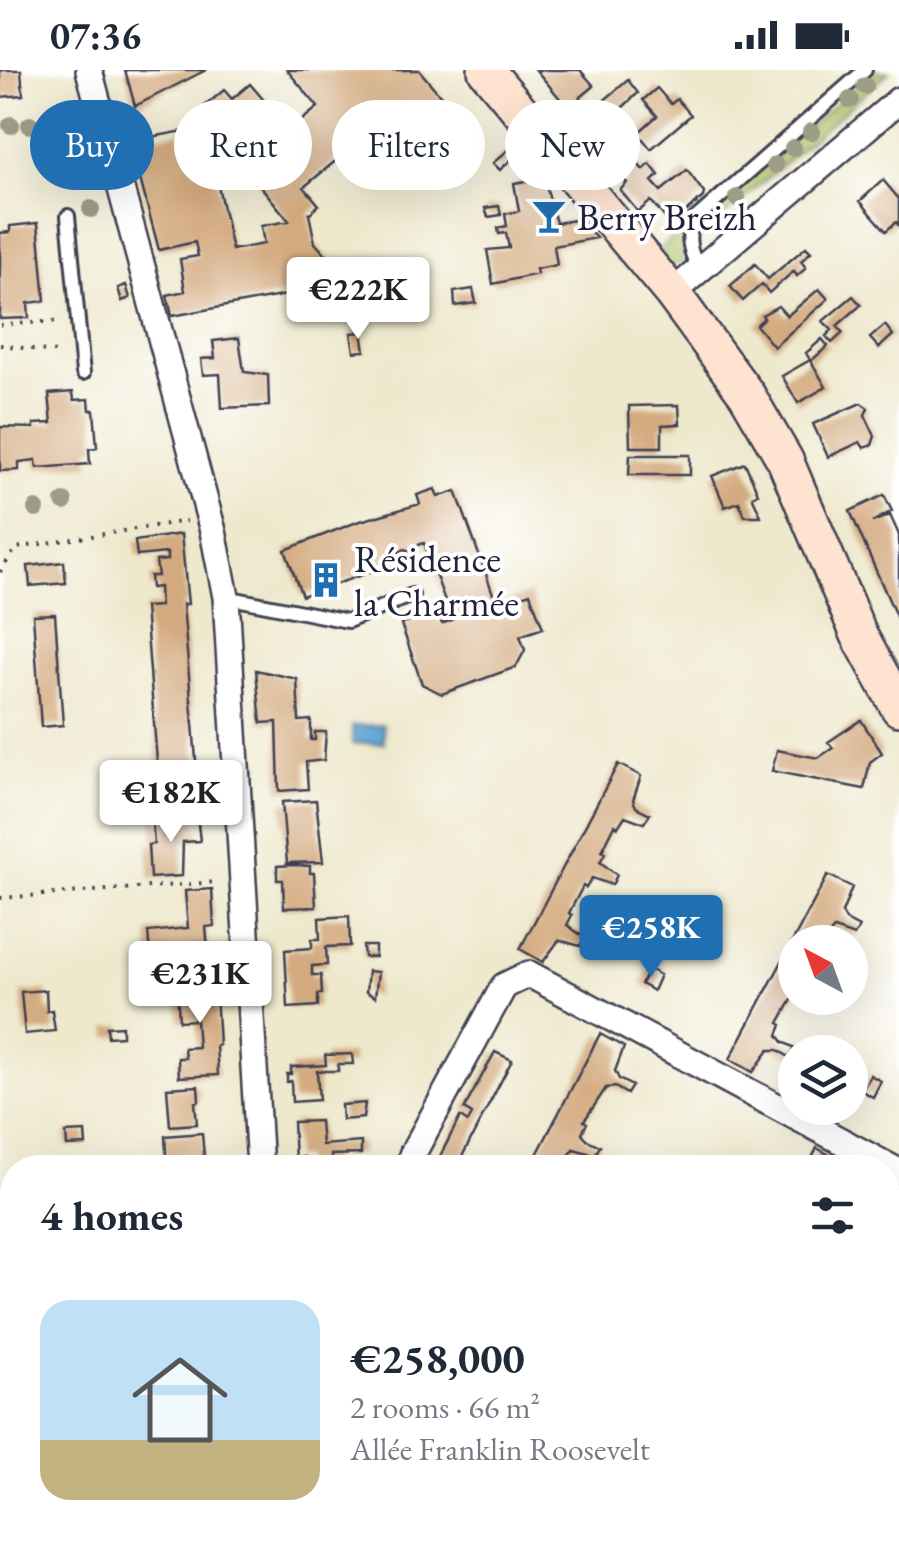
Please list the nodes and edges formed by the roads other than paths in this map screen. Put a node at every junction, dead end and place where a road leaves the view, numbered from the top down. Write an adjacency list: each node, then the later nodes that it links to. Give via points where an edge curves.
1 (89, 70): 9 (street)
2 (486, 70): 6 (main road)
3 (865, 70): 6 (lane, via 695,219)
4 (899, 100): 6 (street)
5 (68, 216): 7 (lane)
6 (685, 282): 10 (main road, via 785,460 859,636)
7 (83, 374)
8 (412, 595): 9 (lane, via 348,621)
9 (226, 597): 12 (street)
10 (899, 708)
11 (412, 1154): 13 (street, via 504,986 529,974)
12 (259, 1155)
13 (867, 1155)

